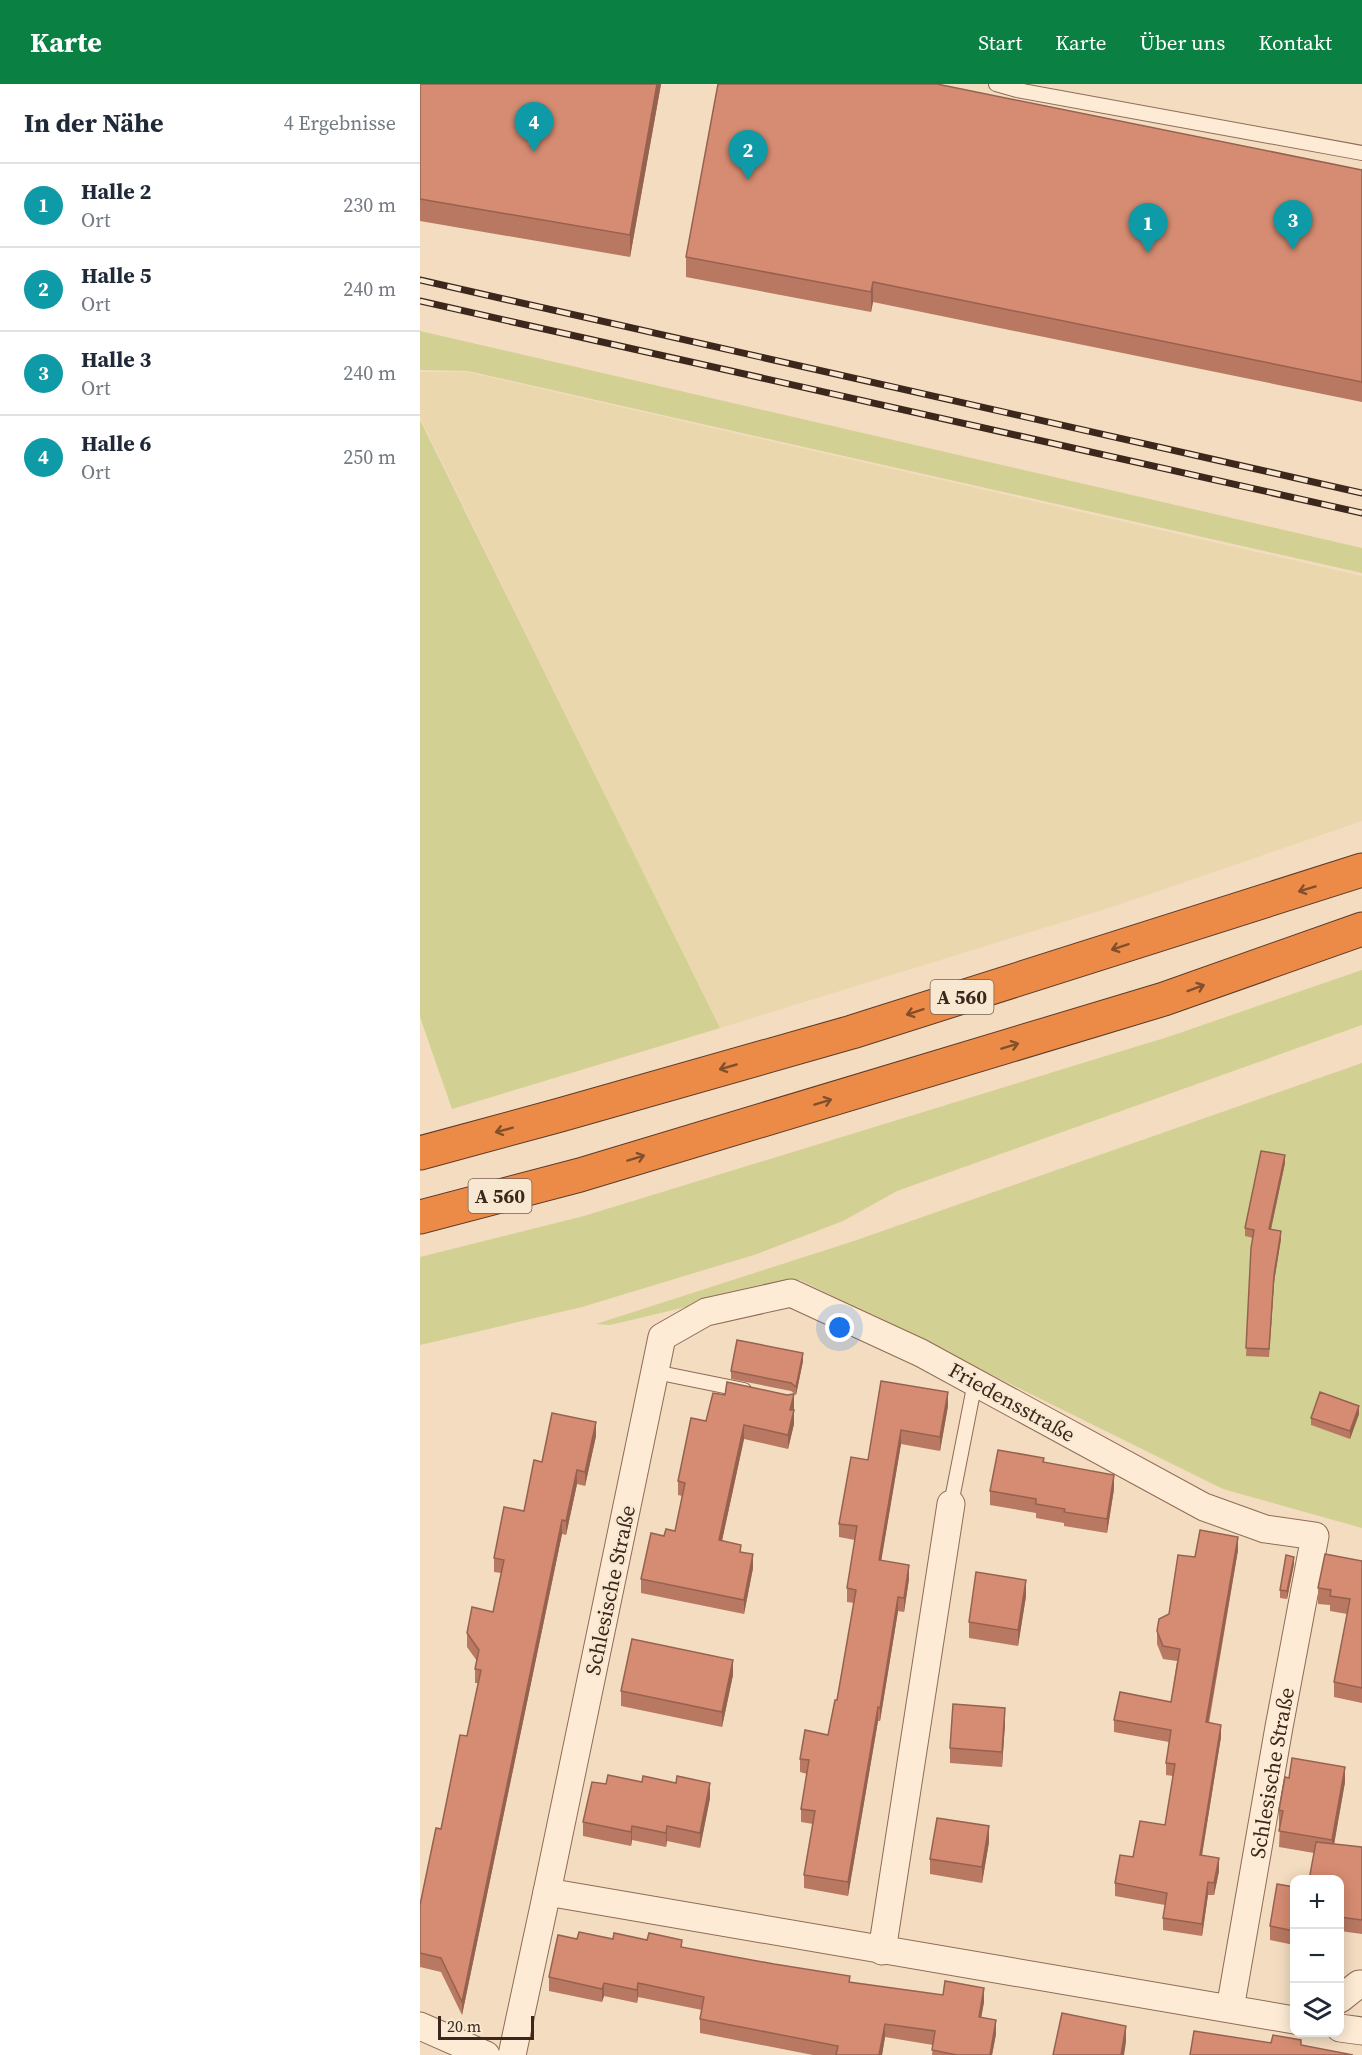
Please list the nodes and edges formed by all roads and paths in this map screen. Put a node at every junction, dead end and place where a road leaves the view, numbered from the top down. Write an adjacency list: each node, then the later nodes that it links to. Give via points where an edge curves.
1 (996, 84): 2 (lane)
2 (1017, 87): 3 (lane)
3 (1362, 153)
4 (1362, 870): 6 (highway, A 560, one-way to 6, via 852,1032)
5 (1362, 929): 7 (highway, A 560, one-way to 5, via 580,1174 1164,999)
6 (420, 1153)
7 (420, 1217)
8 (706, 1312): 9 (street, Schlesische Straße, via 662,1337); 10 (street, Friedensstraße, via 790,1293)
9 (655, 1372): 11 (lane); 14 (street, Schlesische Straße)
10 (975, 1382): 12 (lane); 13 (street, Friedensstraße, via 1204,1507 1265,1529)
11 (755, 1393)
12 (951, 1504): 15 (street)
13 (1315, 1536): 18 (street, Schlesische Straße)
14 (547, 1892): 15 (street); 24 (street, Schlesische Straße)
15 (882, 1951): 18 (street)
16 (1362, 1984): 17 (street)
17 (1344, 1996)
18 (1230, 2009): 19 (street)
19 (1290, 2019)
20 (420, 2026): 23 (street)
21 (1344, 2029): 22 (street)
22 (1362, 2031)
23 (486, 2055)
24 (512, 2055)

